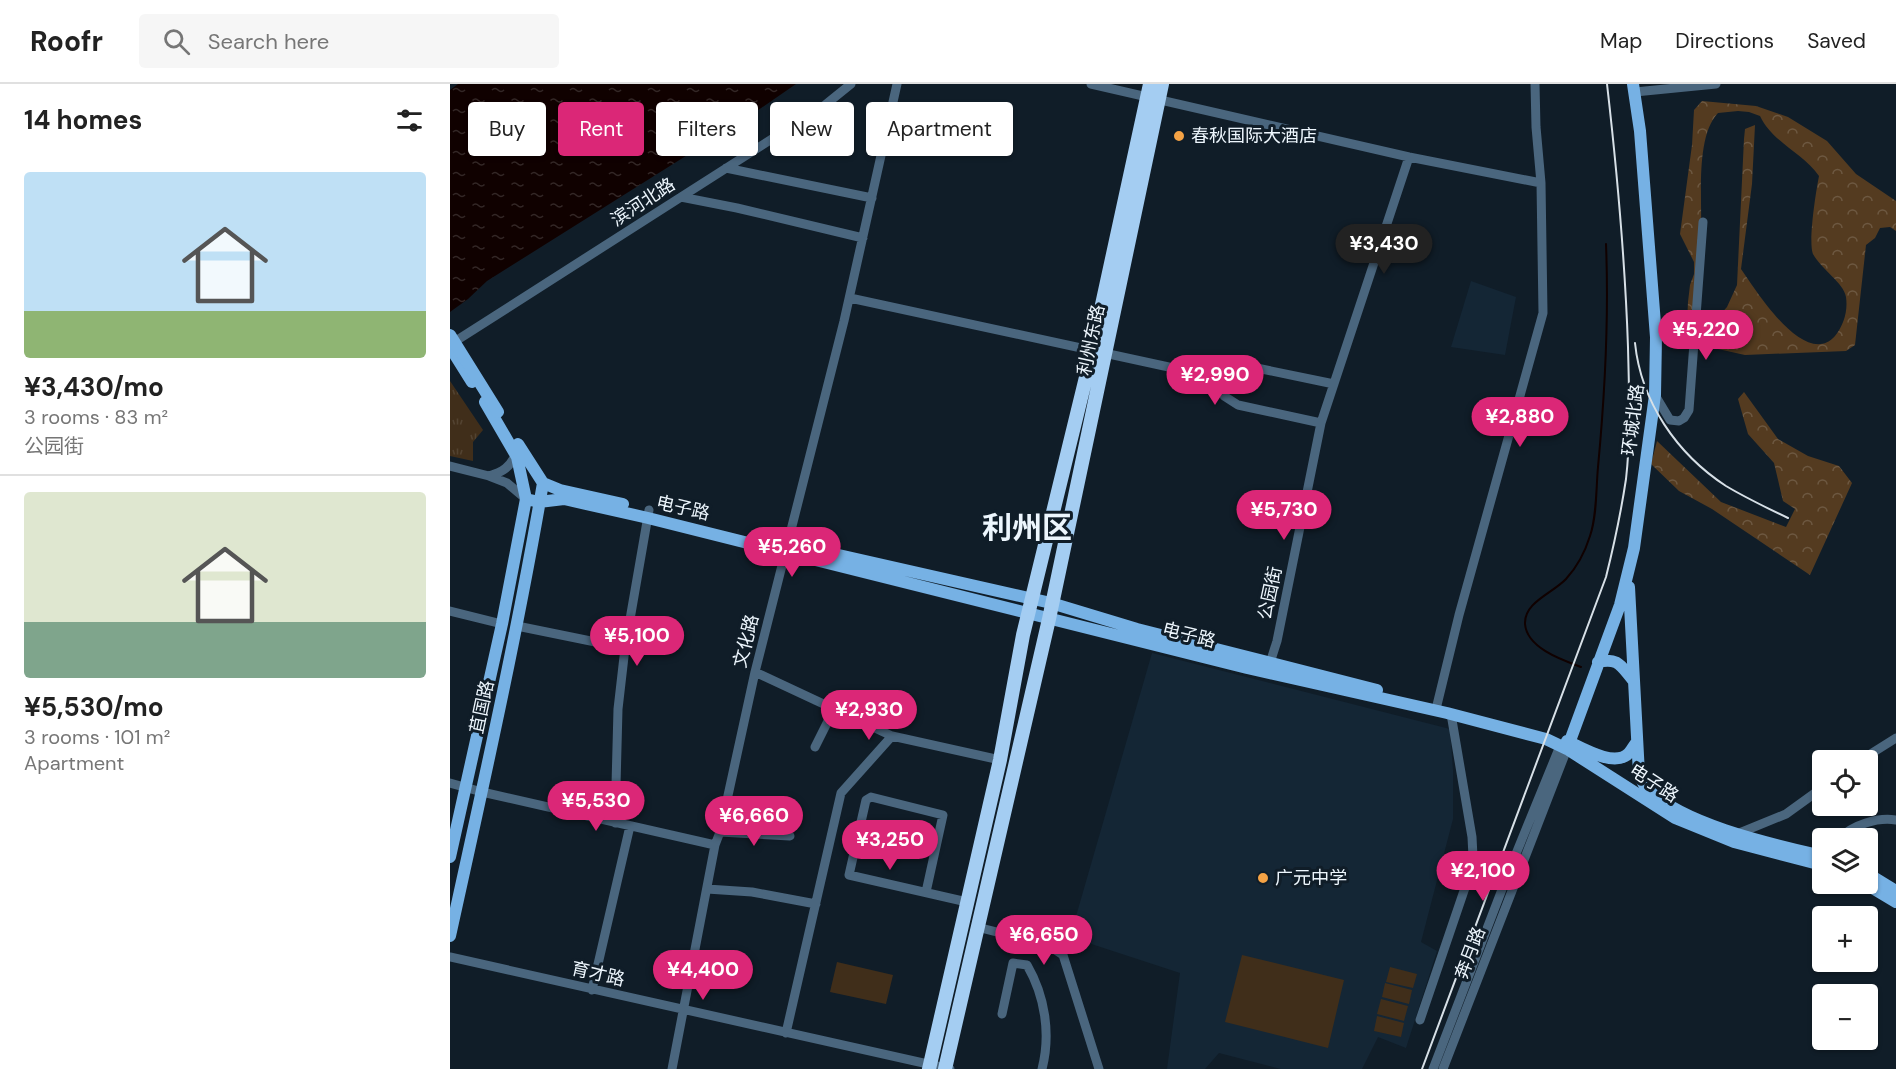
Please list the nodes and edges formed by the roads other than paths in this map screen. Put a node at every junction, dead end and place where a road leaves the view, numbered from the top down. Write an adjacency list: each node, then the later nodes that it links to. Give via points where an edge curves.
1 (851, 84): 10 (street, 滨河北路)
2 (897, 84): 13 (street, 文化路)
3 (1091, 84): 8 (street)
4 (1162, 84): 8 (highway, 利州东路)
5 (1535, 84): 11 (street)
6 (1716, 84): 7 (street)
7 (1634, 88): 23 (main road, 环城北路, via 1656,337)
8 (1152, 93): 9 (street); 19 (highway, 利州东路); 20 (highway, 利州东路)
9 (1409, 157): 11 (street); 22 (street)
10 (726, 168): 12 (street, 滨河北路); 13 (street)
11 (1541, 183): 47 (street, via 1543,313)
12 (681, 197): 15 (street); 18 (street, 滨河北路)
13 (872, 198): 15 (street, 文化路)
14 (1703, 222): 23 (street, via 1686,416 1679,421 1667,418)
15 (863, 238): 16 (street, 文化路)
16 (850, 298): 19 (street); 33 (street, 文化路)
17 (450, 335): 24 (main road, bridge)
18 (450, 346): 24 (main road)
19 (1092, 351): 20 (street); 35 (highway, 利州东路)
20 (1106, 354): 21 (street); 36 (highway, 利州东路)
21 (1224, 380): 22 (street, via 1228,370 1247,366); 25 (street, via 1224,396 1238,405)
22 (1334, 384): 25 (street, 公园街)
23 (1655, 395): 34 (main road, 环城北路)
24 (496, 414): 26 (main road); 29 (main road)
25 (1321, 423): 44 (street, 公园街)
26 (516, 454): 28 (street, via 502,472); 30 (main road)
27 (450, 466): 28 (street)
28 (489, 476): 30 (street, via 507,483)
29 (543, 483): 31 (main road, 苴国路); 32 (main road, 电子路)
30 (526, 499): 31 (main road, 电子路); 40 (main road, 苴国路)
31 (539, 502): 32 (main road, 电子路, via 564,499); 41 (main road, 苴国路)
32 (649, 514): 33 (main road, 电子路); 42 (street)
33 (786, 547): 35 (main road, 电子路); 38 (main road, 电子路); 45 (street, 文化路)
34 (1628, 573): 43 (main road, 环城北路); 46 (main road)
35 (1032, 598): 36 (main road, 电子路); 38 (highway, 利州东路)
36 (1051, 603): 39 (highway, 利州东路); 44 (main road, 电子路)
37 (450, 611): 40 (street)
38 (1029, 615): 39 (main road, 电子路); 58 (highway, 利州东路)
39 (1049, 619): 49 (main road, 电子路); 82 (highway, 利州东路)
40 (502, 624): 60 (main road, 苴国路)
41 (517, 626): 42 (street); 61 (main road, 苴国路)
42 (625, 648): 64 (street, via 618,709)
43 (1598, 662): 46 (main road, via 1619,663); 50 (main road, 环城北路)
44 (1270, 663): 47 (main road, 电子路)
45 (755, 672): 48 (street); 67 (street, 文化路)
46 (1634, 680): 53 (main road)
47 (1437, 705): 54 (main road, 电子路, via 1548,733)
48 (834, 710): 51 (street); 55 (street)
49 (1451, 714): 54 (main road, 电子路); 88 (street, via 1473,857)
50 (1575, 729): 54 (main road, 环城北路); 57 (main road)
51 (892, 736): 58 (street); 81 (street, via 841,794)
52 (1896, 738): 56 (street)
53 (1637, 741): 57 (main road, via 1628,755 1618,759); 68 (main road, 电子路, via 1639,774 1646,788 1681,812)
54 (1565, 746): 57 (main road); 73 (main road, 电子路, via 1675,818 1734,842); 97 (street, via 1507,877); 98 (street, 奔月路)
55 (815, 747)
56 (1877, 750)
57 (1595, 754)
58 (1000, 760): 79 (highway, 利州东路)
59 (450, 783): 60 (street)
60 (466, 787): 61 (street); 72 (main road, 苴国路)
61 (482, 792): 64 (street); 83 (main road, 苴国路)
62 (1812, 795): 68 (street, via 1786,814)
63 (1896, 820): 66 (street, via 1885,818)
64 (615, 823): 65 (street)
65 (630, 826): 70 (street); 85 (street)
66 (1852, 828)
67 (720, 832): 69 (street); 70 (street, 文化路)
68 (1737, 834): 71 (main road, 电子路)
69 (790, 836)
70 (715, 845): 75 (street, 文化路)
71 (1812, 853)
72 (450, 857)
73 (1812, 862)
74 (1878, 880): 77 (main road)
75 (707, 889): 81 (street, via 752,892); 86 (street, 文化路)
76 (1878, 891): 80 (main road)
77 (1896, 891)
78 (926, 892): 78 (street, via 942,815 871,797 866,800 849,875); 79 (street)
79 (967, 902): 89 (highway, 利州东路)
80 (1896, 902)
81 (816, 904): 90 (street)
82 (977, 927): 91 (highway, 利州东路); 96 (street, via 1048,945 1063,955)
83 (450, 936)
84 (450, 957): 85 (street, 育才路)
85 (592, 990): 86 (street, 育才路)
86 (683, 1011): 90 (street, 育才路); 93 (street, 文化路)
87 (1002, 1014): 95 (street, via 1013,963 1028,965 1047,1028)
88 (1420, 1020)
89 (937, 1032): 91 (main road); 92 (highway, 利州东路)
90 (786, 1033): 92 (street, 育才路)
91 (952, 1036): 94 (highway, 利州东路)
92 (929, 1067): 94 (street, 育才路)
93 (672, 1069)
94 (947, 1069)
95 (1042, 1069)
96 (1099, 1069)
97 (1433, 1069)
98 (1443, 1069)

